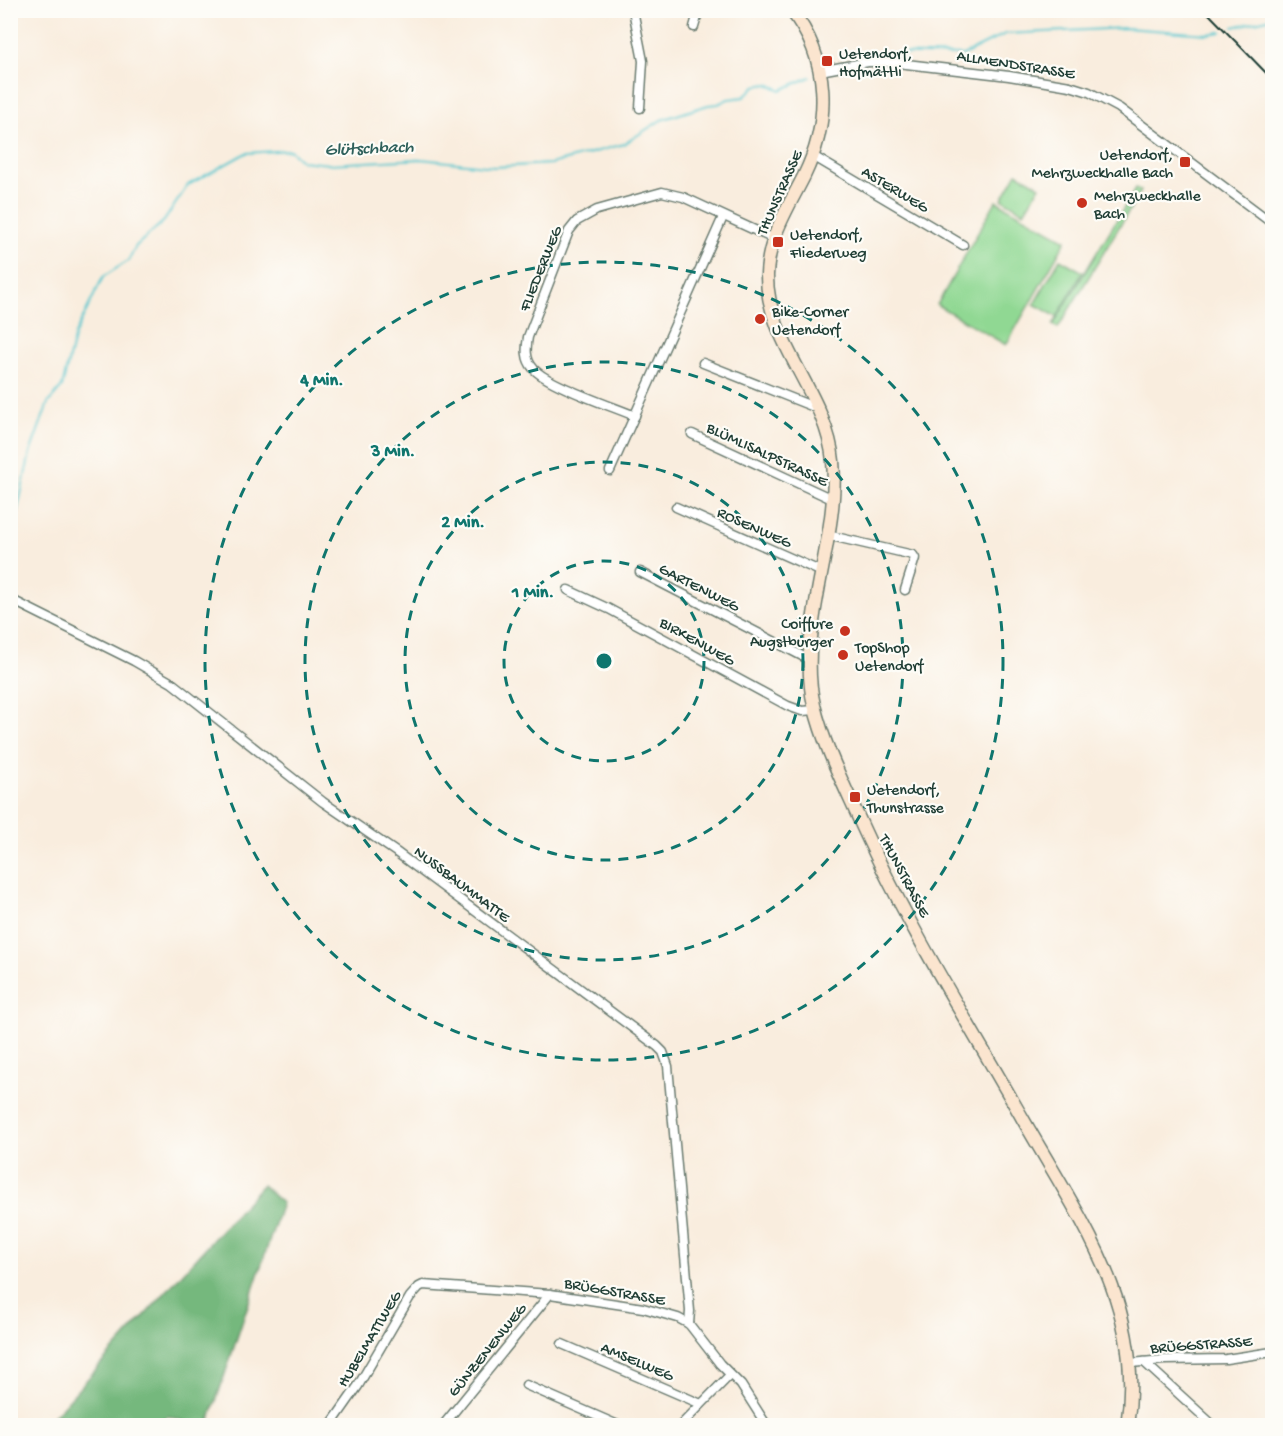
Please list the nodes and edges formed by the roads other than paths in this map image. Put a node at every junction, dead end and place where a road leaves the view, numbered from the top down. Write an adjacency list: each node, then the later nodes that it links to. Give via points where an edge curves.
1 (633, 10): 6 (street, via 643,62)
2 (699, 10): 4 (street)
3 (790, 10): 5 (main road, THUNSTRASSE, via 808,37)
4 (693, 27)
5 (820, 70): 7 (main road, THUNSTRASSE, via 823,113); 9 (street, ALLMENDSTRASSE, via 889,62 1009,75 1089,92 1119,108)
6 (640, 108)
7 (813, 156): 10 (main road, THUNSTRASSE); 11 (street, ASTERWEG)
8 (723, 217): 10 (street, FLIEDERWEG); 14 (street); 14 (street, FLIEDERWEG, via 674,194 653,193 586,215 563,242 528,337 528,362 541,376)
9 (1272, 223)
10 (774, 239): 13 (main road, THUNSTRASSE, via 767,272 770,302 782,336)
11 (963, 245)
12 (703, 363): 13 (street)
13 (819, 409): 17 (main road, THUNSTRASSE, via 832,455)
14 (635, 416): 16 (street)
15 (692, 434): 17 (street, BLÜMLISALPSTRASSE)
16 (610, 471)
17 (832, 500): 19 (main road, THUNSTRASSE)
18 (676, 507): 21 (street, ROSENWEG)
19 (827, 536): 21 (main road, THUNSTRASSE); 23 (street, via 913,555)
20 (640, 572): 25 (street, GARTENWEG)
21 (822, 572): 25 (main road, THUNSTRASSE)
22 (568, 590): 26 (street, BIRKENWEG, via 788,706)
23 (904, 590)
24 (10, 599): 28 (street, NUSSBAUMMATTE, via 172,683 323,802 663,1052 672,1102)
25 (810, 660): 26 (main road, THUNSTRASSE)
26 (815, 710): 32 (main road, THUNSTRASSE, via 880,865 1097,1252 1118,1299)
27 (550, 1294): 28 (street, BRÜGGSTRASSE, via 643,1308); 36 (street, GÜNZENENWEG); 37 (street, HUBELMATTWEG, via 418,1287)
28 (689, 1324): 33 (street, BRÜGGSTRASSE)
29 (562, 1344): 35 (street, AMSELWEG)
30 (1272, 1352): 31 (street, BRÜGGSTRASSE, via 1226,1359)
31 (1144, 1362): 32 (street, BRÜGGSTRASSE); 42 (street)
32 (1131, 1363): 41 (main road, THUNSTRASSE)
33 (730, 1375): 35 (street); 40 (street, BRÜGGSTRASSE, via 745,1390)
34 (526, 1385): 38 (street)
35 (701, 1404): 39 (street)
36 (445, 1423)
37 (330, 1425)
38 (620, 1425)
39 (680, 1425)
40 (767, 1425)
41 (1127, 1425)
42 (1214, 1425)

